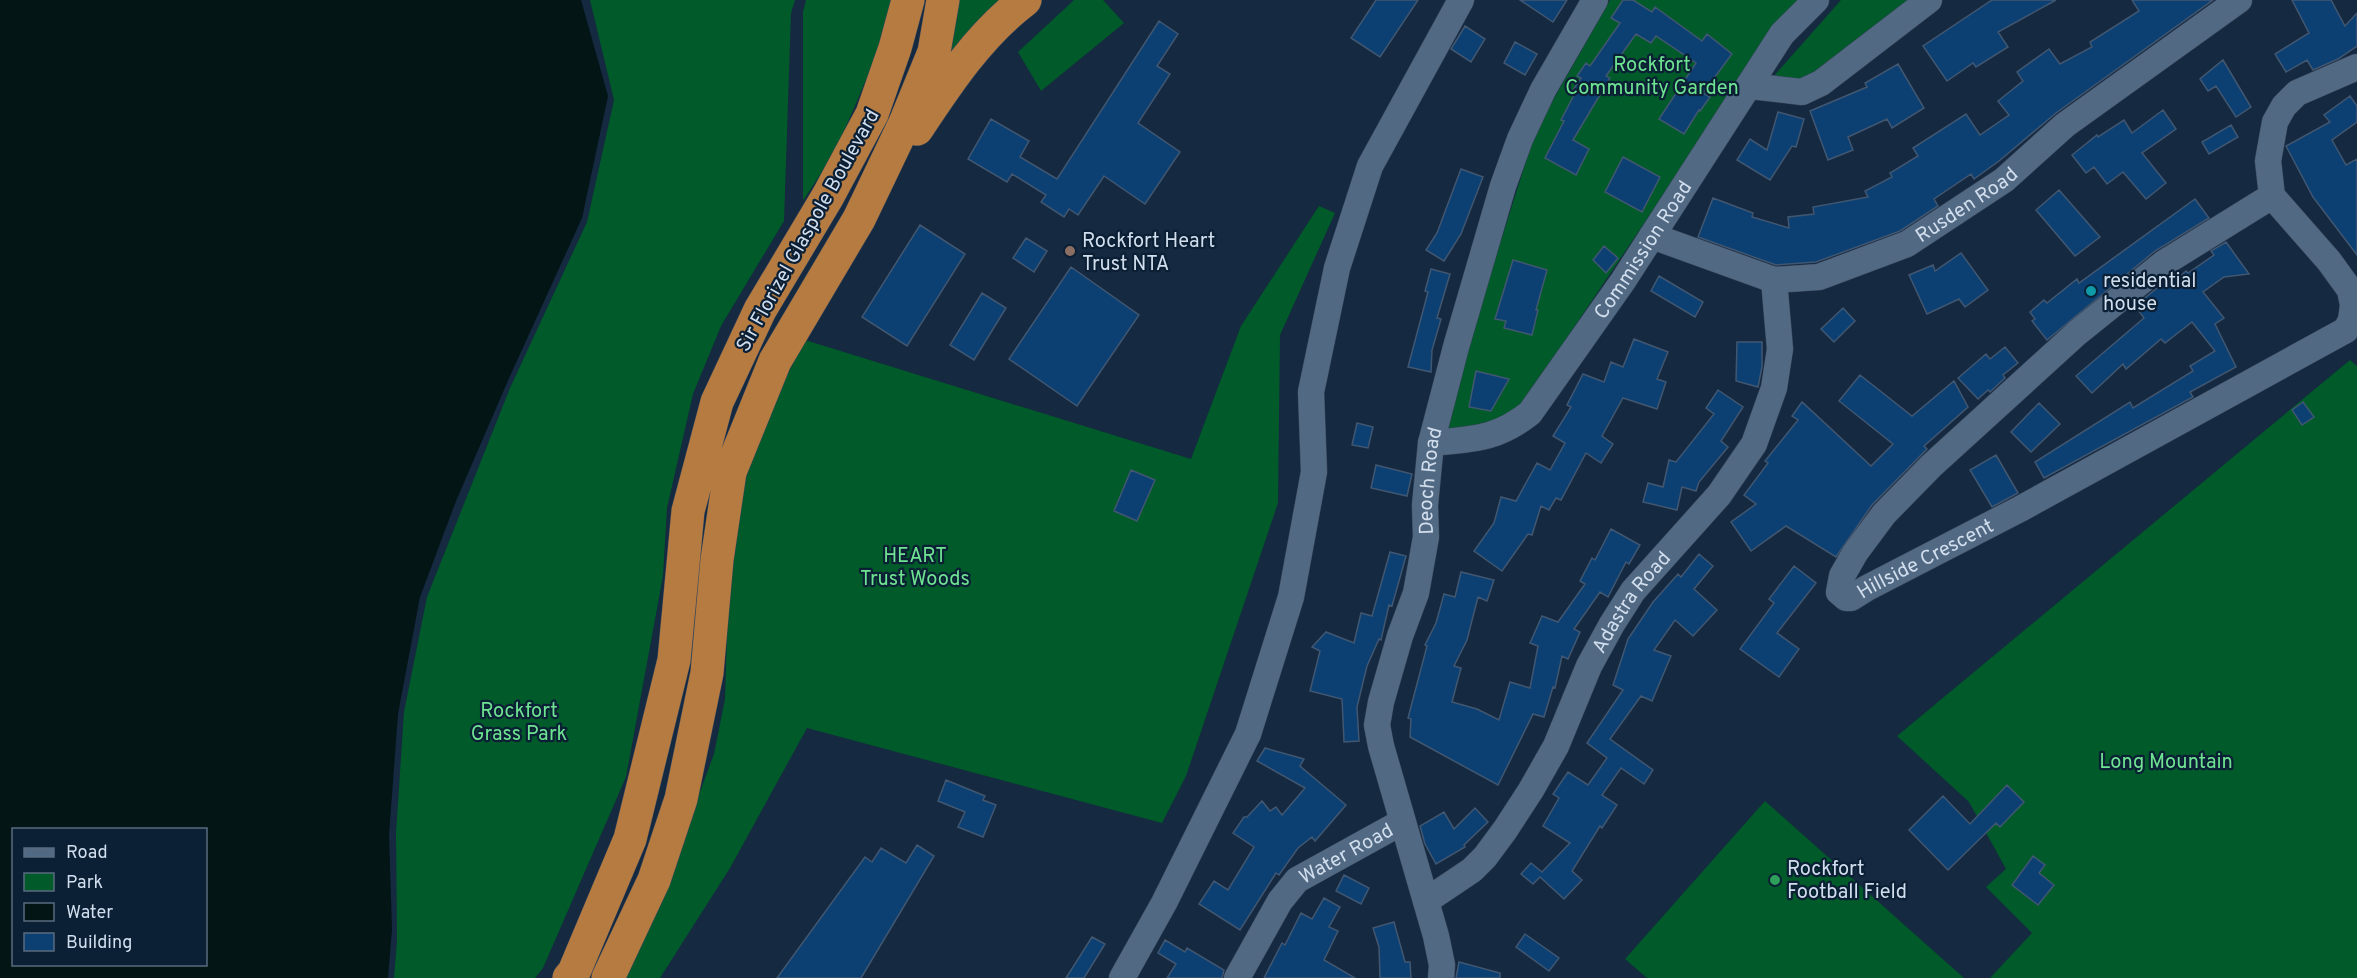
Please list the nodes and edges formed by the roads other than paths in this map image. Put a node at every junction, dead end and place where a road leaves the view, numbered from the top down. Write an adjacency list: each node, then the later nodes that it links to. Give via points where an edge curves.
1 (908, 0): 18 (highway, Sir Florizel Glaspole Boulevard, via 872,114 760,310 717,402 688,511 674,660 630,839)
2 (944, 0): 12 (highway, Sir Florizel Glaspole Boulevard, via 934,52)
3 (1025, 0): 12 (highway, via 1003,17 965,60)
4 (1461, 0): 20 (street, via 1370,166 1337,268 1311,392 1314,472 1291,597 1248,734)
5 (1595, 0): 15 (street, Deoch Road, via 1543,90 1520,139 1459,336)
6 (1816, 0): 10 (street, Commission Road, via 1782,34)
7 (1929, 0): 10 (street, via 1809,89 1794,92)
8 (2239, 0): 14 (street, Rusden Road, via 2065,125 2004,180 1908,244 1819,277)
9 (2357, 67): 11 (street, via 2297,93 2284,106 2275,122 2268,161)
10 (1750, 86): 13 (street, Commission Road)
11 (2272, 196): 11 (street, Hillside Crescent, via 2164,263 2077,333 1931,466 1884,514 1855,553 1842,576 1839,592 1851,598 2346,330 2353,305 2350,290)
12 (859, 219): 19 (highway, Sir Florizel Glaspole Boulevard, via 775,360 730,472 707,673 681,799 654,880)
13 (1652, 236): 14 (street, Rusden Road); 15 (street, Commission Road, via 1530,413 1512,427 1481,438)
14 (1774, 280): 17 (street, Adastra Road, via 1780,349 1774,387 1754,444 1719,495 1633,591 1589,666 1556,746 1505,830 1472,870)
15 (1431, 443): 16 (street, Deoch Road, via 1422,565 1377,724)
16 (1402, 822): 17 (street, Deoch Road); 21 (street, Water Road, via 1297,880 1280,901)
17 (1426, 901): 22 (street, Deoch Road, via 1442,964)
18 (569, 978)
19 (608, 978)
20 (1122, 978)
21 (1237, 978)
22 (1441, 978)

